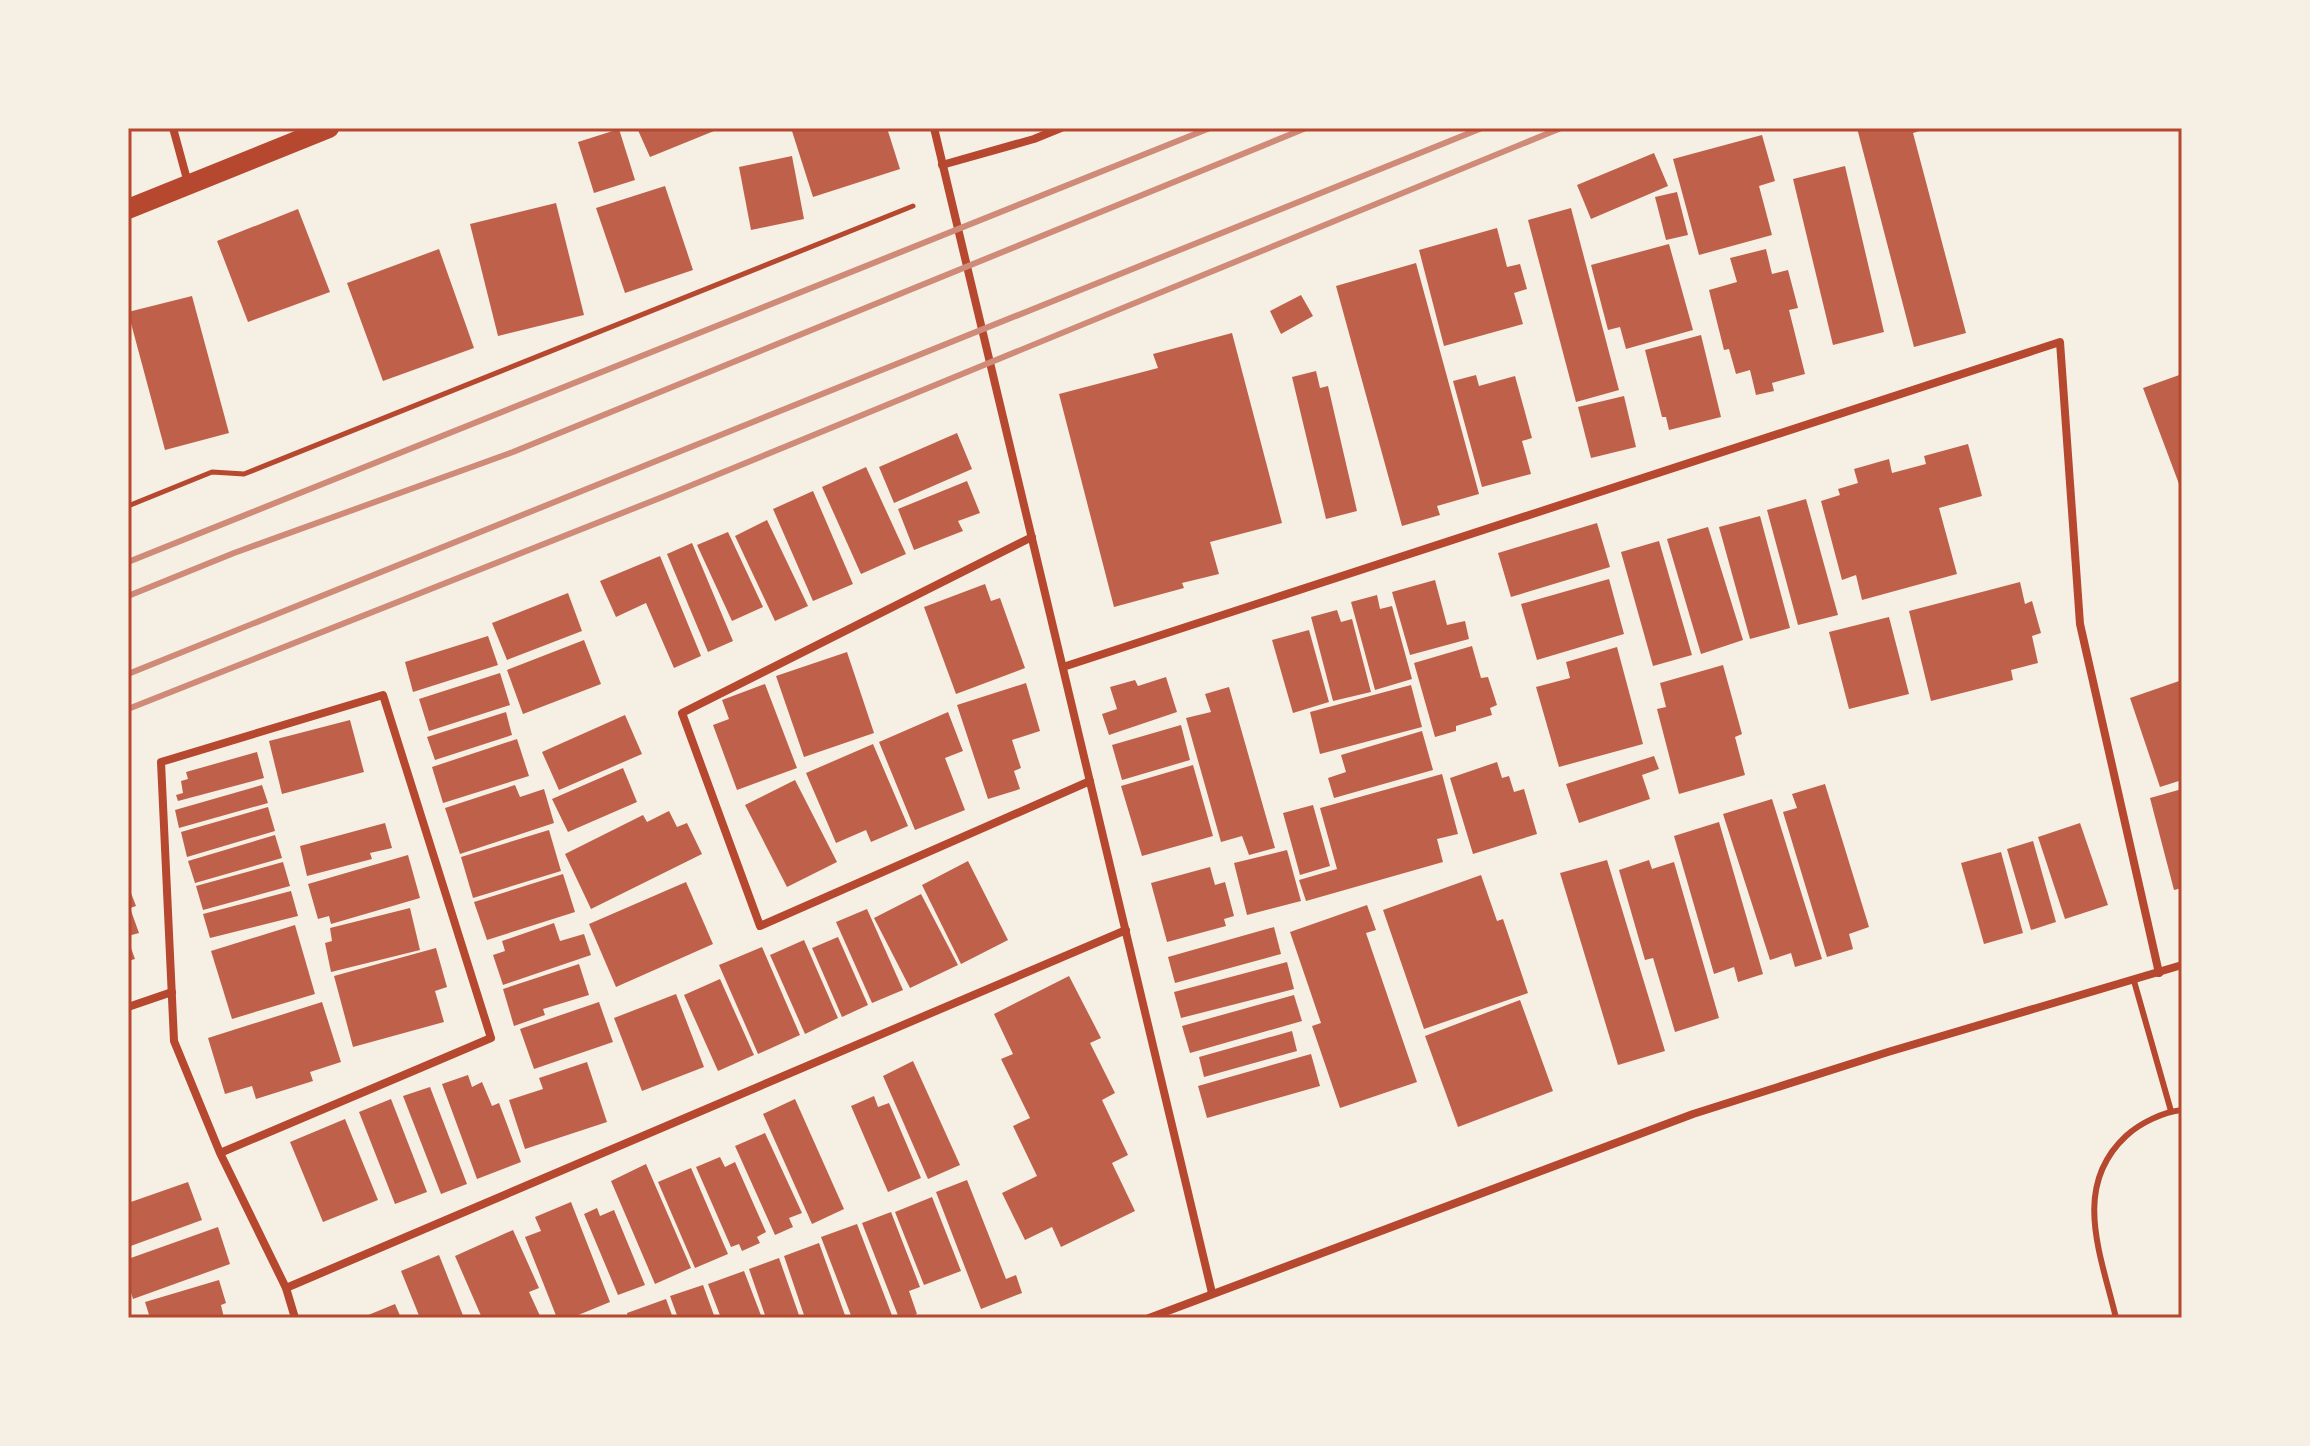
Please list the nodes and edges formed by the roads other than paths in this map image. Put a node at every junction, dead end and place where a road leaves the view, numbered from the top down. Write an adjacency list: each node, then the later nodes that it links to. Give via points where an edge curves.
1 (173, 128): 6 (street)
2 (329, 128): 6 (main road)
3 (934, 128): 5 (street)
4 (1061, 128): 5 (street)
5 (942, 165): 8 (street)
6 (189, 184): 7 (main road)
7 (128, 209)
8 (1032, 537): 9 (street); 10 (street, via 682,713 760,926)
9 (1063, 667): 10 (street); 13 (street, via 2060,342 2080,624)
10 (1090, 781): 11 (street)
11 (1126, 930): 20 (street); 21 (street)
12 (2182, 965): 13 (street)
13 (2159, 973): 14 (street)
14 (2134, 981): 18 (lane); 21 (street, via 1693,1114)
15 (172, 992): 16 (street); 19 (street, via 174,1041); 19 (street, via 161,762 383,695 491,1038)
16 (128, 1007)
17 (2182, 1110): 18 (lane)
18 (2171, 1111): 24 (lane, via 2134,1128 2110,1150 2095,1185 2093,1223)
19 (220, 1153): 20 (street)
20 (286, 1288): 22 (street)
21 (1212, 1293): 23 (street)
22 (295, 1318)
23 (1149, 1318)
24 (2116, 1318)

